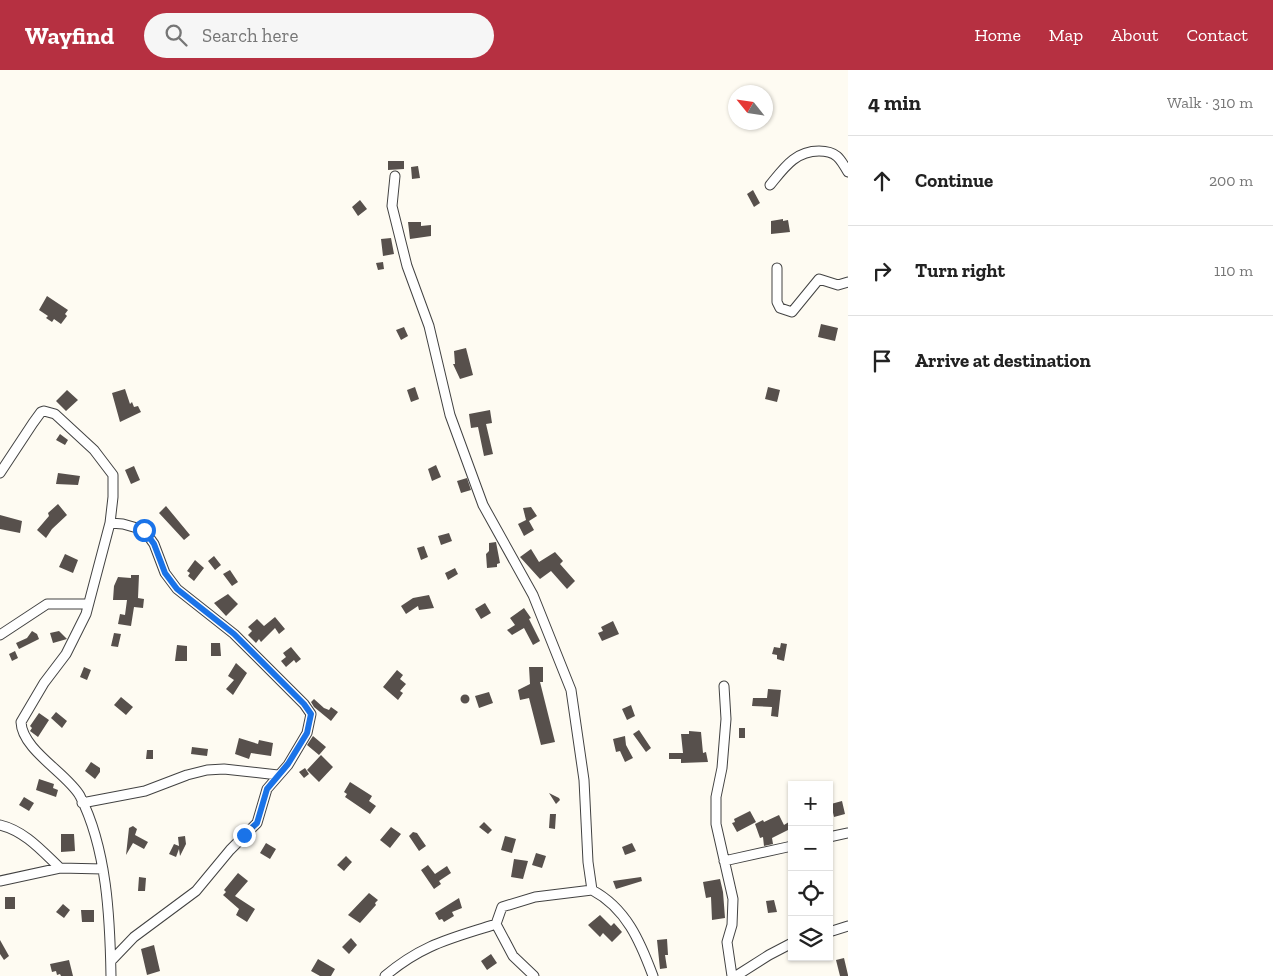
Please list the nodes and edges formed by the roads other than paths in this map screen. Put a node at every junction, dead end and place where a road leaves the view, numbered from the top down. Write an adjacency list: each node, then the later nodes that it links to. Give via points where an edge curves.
1 (848, 172): 3 (street, via 840,157 832,152 811,151 798,155)
2 (395, 176): 21 (street, via 392,206 407,266 429,326 450,415 483,505 533,595 571,690 584,780)
3 (770, 186)
4 (777, 268): 5 (street, via 777,302 780,308 792,312 819,279 838,284)
5 (848, 282)
6 (0, 473): 7 (street, via 41,412 55,414 100,456 113,475)
7 (110, 523): 8 (street); 11 (street, via 144,530 154,544 165,573 177,589 234,634 311,714 307,733)
8 (88, 604): 9 (street, via 47,604); 12 (street, via 66,654 21,722 24,735 49,766 76,790)
9 (0, 635)
10 (724, 686): 17 (street, via 726,719 716,797 716,824)
11 (278, 775): 12 (street, via 207,770 138,793); 26 (street, via 267,789 257,823 207,880 134,937)
12 (82, 804): 19 (street, via 93,830)
13 (0, 825): 18 (street, via 13,828 26,837)
14 (848, 833): 15 (street)
15 (833, 836)
16 (788, 847): 17 (street)
17 (724, 861): 31 (street, via 733,899 732,925 727,942)
18 (60, 868): 19 (street); 20 (street)
19 (103, 870): 26 (street)
20 (0, 881)
21 (592, 890): 22 (street, via 512,902 502,907); 30 (street, via 608,898 623,915)
22 (496, 924): 28 (street, via 432,944 402,961); 29 (street, via 513,956)
23 (848, 926): 24 (street)
24 (833, 931)
25 (788, 945): 32 (street)
26 (111, 961): 27 (street)
27 (111, 976)
28 (385, 976)
29 (534, 976)
30 (653, 976)
31 (732, 976)
32 (736, 976)

